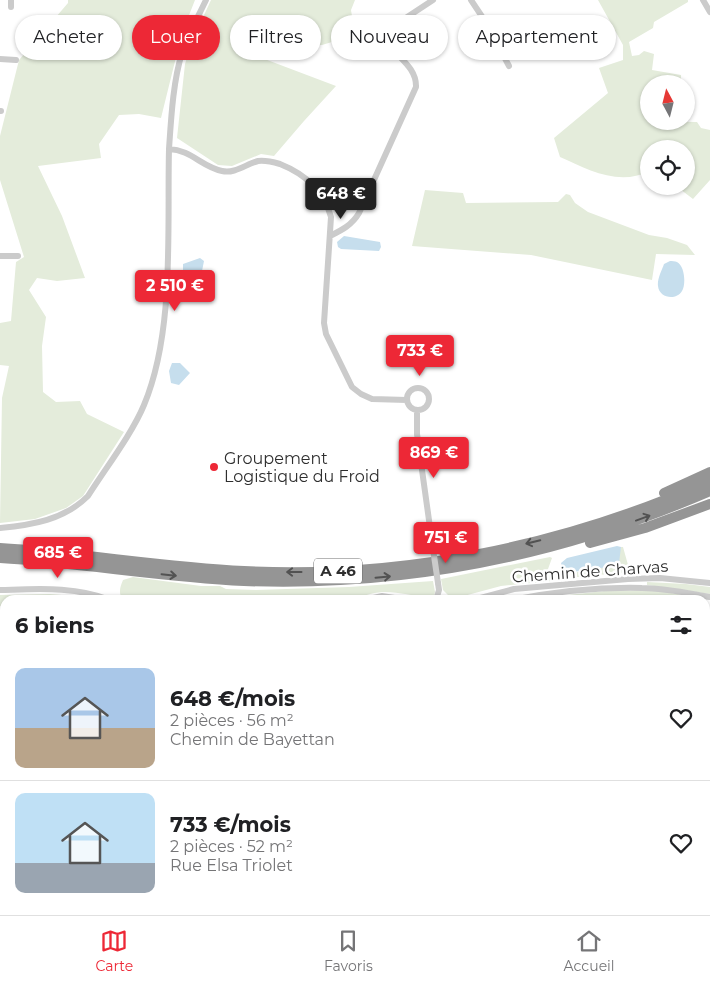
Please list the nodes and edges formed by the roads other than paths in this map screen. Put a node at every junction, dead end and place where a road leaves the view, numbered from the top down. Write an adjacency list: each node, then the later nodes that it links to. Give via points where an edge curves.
1 (206, 0): 9 (street, via 182,54)
2 (433, 0): 10 (street, via 386,34 387,42 412,70 416,87 359,212 347,227)
3 (471, 0): 8 (street)
4 (703, 0): 5 (street)
5 (710, 12)
6 (0, 59): 7 (street)
7 (15, 60)
8 (509, 66)
9 (169, 149): 10 (street, via 182,150 223,172 236,171 257,161 270,161 289,168 309,179 327,204 331,217); 19 (street, via 167,291 155,369 144,407 82,502 45,521)
10 (330, 236): 13 (street, via 326,334 352,387 372,399)
11 (0, 256): 12 (street)
12 (18, 256)
13 (407, 400): 14 (street, via 410,407); 14 (street, via 413,388 423,388 427,392 428,405)
14 (417, 410): 25 (street, bridge, via 417,434)
15 (710, 472): 20 (highway, via 647,500 583,523)
16 (710, 481): 20 (highway, A 46)
17 (710, 491): 22 (highway, A 46, one-way to 17, via 626,524)
18 (710, 506): 22 (highway, via 600,540 553,552)
19 (0, 528)
20 (580, 530): 21 (highway, A 46, one-way to 21, via 446,560 310,572 211,569)
21 (0, 548)
22 (546, 548): 23 (highway, A 46, one-way to 22, via 216,579 307,581 430,572)
23 (0, 558)
24 (710, 583): 30 (street, Chemin de Charvas, via 667,578 628,579)
25 (438, 586): 28 (street); 29 (street)
26 (0, 590): 27 (street, via 59,589)
27 (92, 595)
28 (437, 595)
29 (442, 595)
30 (493, 595)
31 (550, 595): 32 (street, via 629,588)
32 (699, 595)

